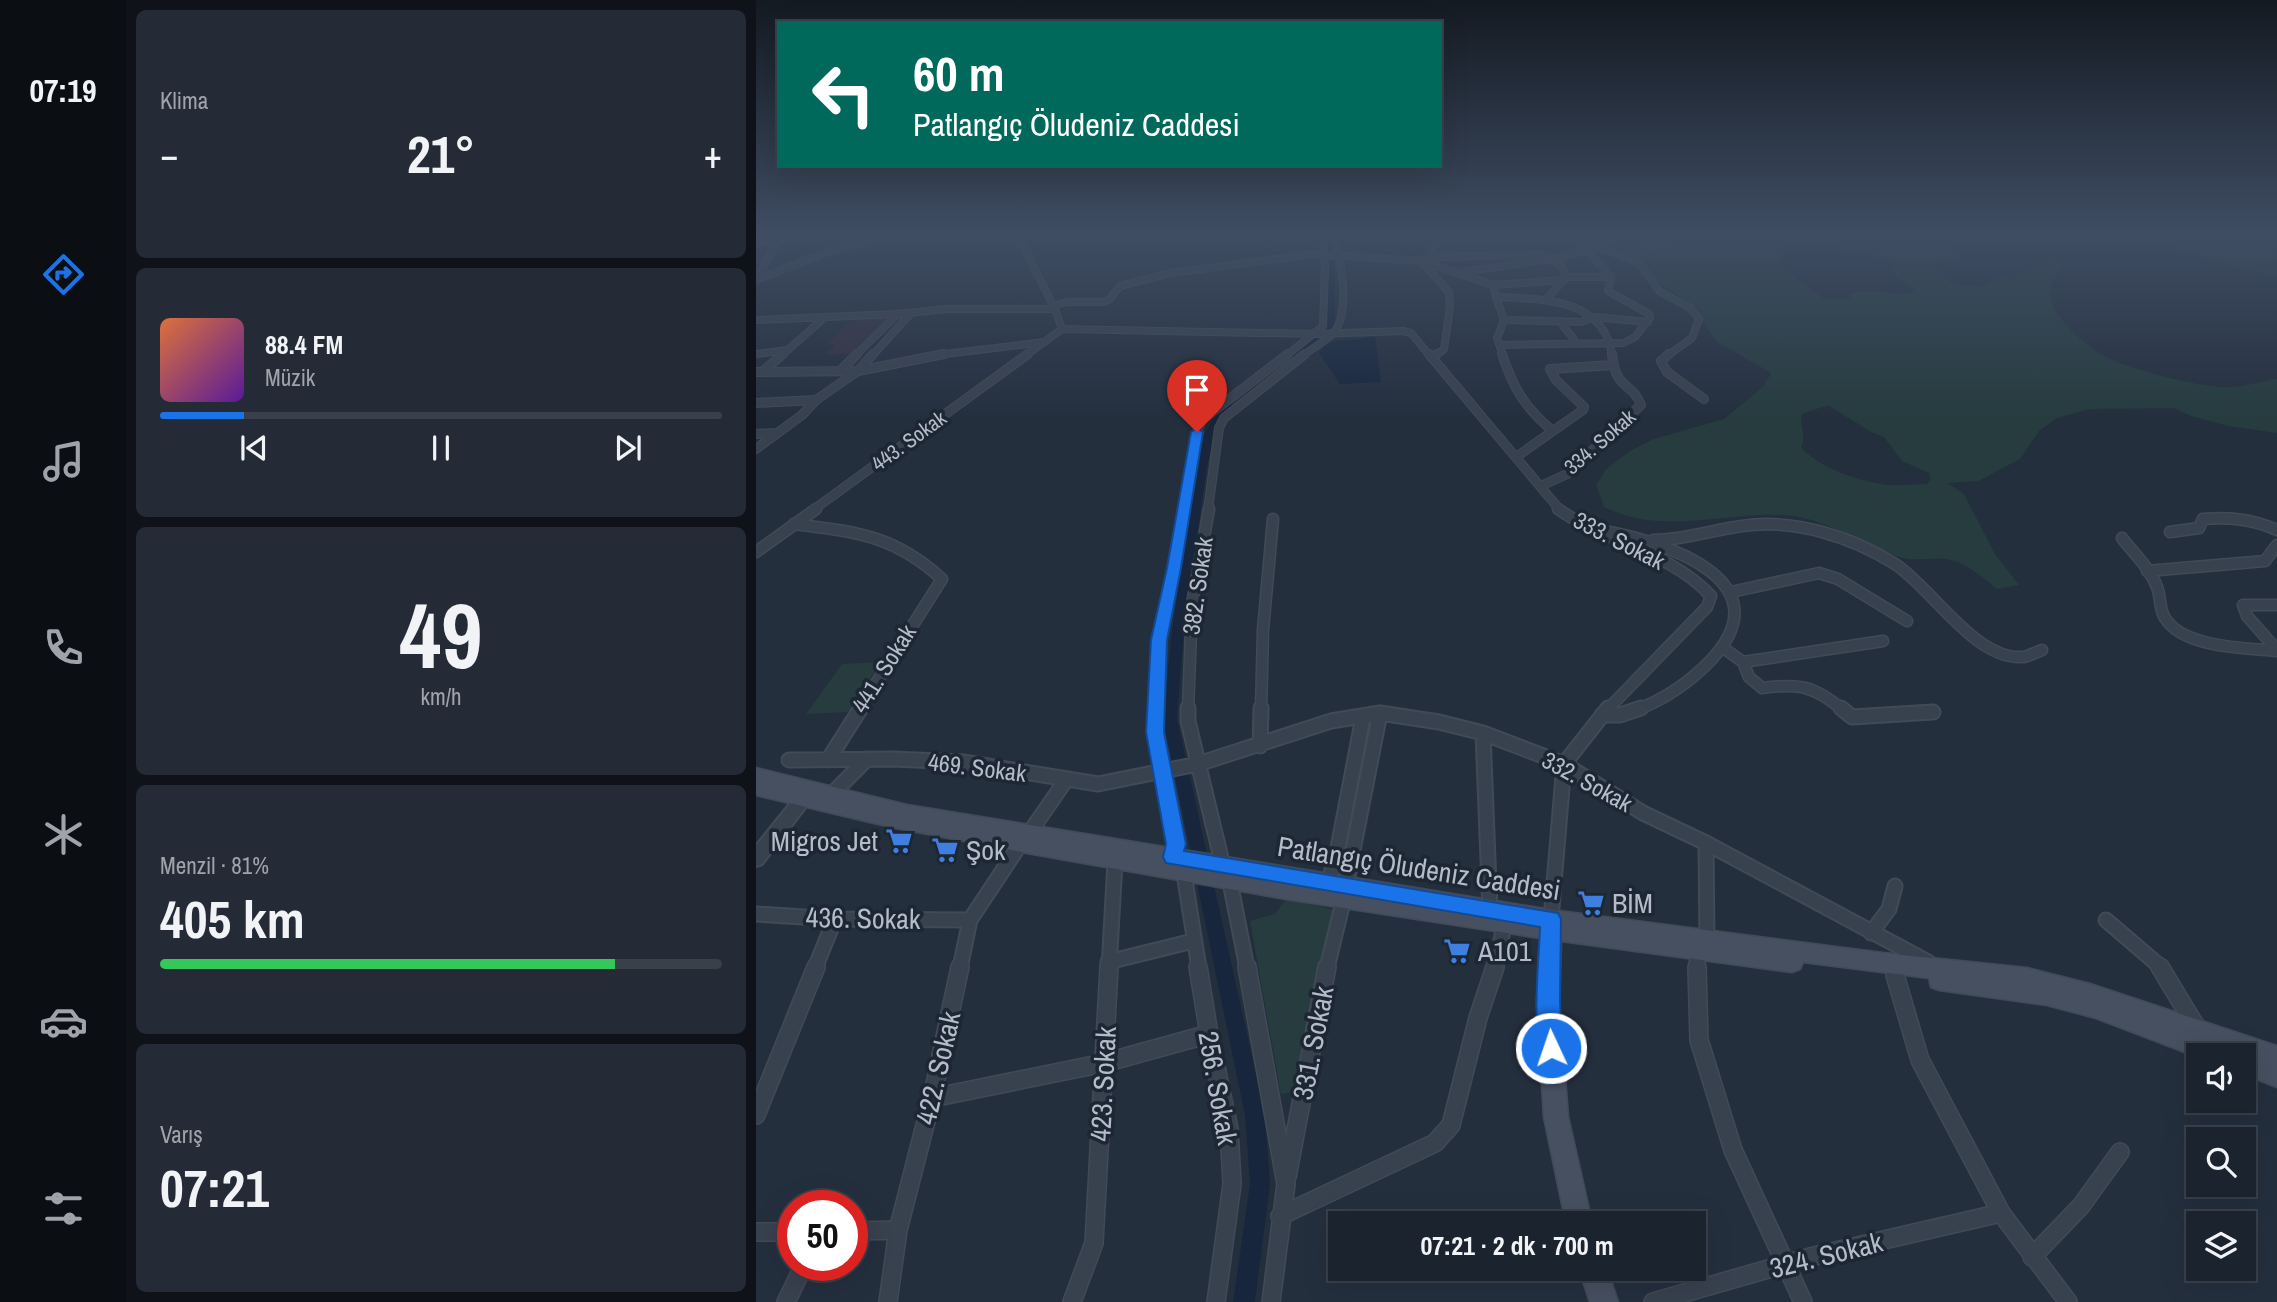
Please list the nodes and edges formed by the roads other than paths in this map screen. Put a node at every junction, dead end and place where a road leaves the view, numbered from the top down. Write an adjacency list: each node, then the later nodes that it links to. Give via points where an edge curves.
1 (1049, 297): 11 (street)
2 (1112, 297): 11 (street, via 1103,302 1067,302)
3 (1327, 297): 21 (street, via 1323,326)
4 (1341, 297): 22 (street)
5 (1449, 297): 29 (street, via 1444,349)
6 (1496, 297): 10 (street); 17 (street)
7 (1549, 297): 10 (street)
8 (1618, 297): 19 (street, via 1649,314)
9 (1669, 297): 34 (street, via 1690,308 1700,321 1690,341 1661,361 1667,372)
10 (1546, 300): 14 (street)
11 (1054, 307): 12 (street); 20 (street)
12 (911, 313): 13 (street); 32 (street)
13 (898, 314): 15 (street); 31 (street)
14 (1594, 317): 18 (street); 19 (street); 25 (street)
15 (824, 318): 16 (street); 27 (street)
16 (756, 320)
17 (1504, 320): 18 (street); 26 (street, via 1497,338)
18 (1561, 321): 24 (street)
19 (1647, 322): 25 (street, via 1635,337)
20 (1062, 329): 21 (street, 333. Sokak); 23 (street, 443. Sokak)
21 (1316, 333): 22 (street, 333. Sokak); 72 (street, 256. Sokak, via 1217,406 1197,432 1159,640 1155,732)
22 (1332, 333): 29 (street, 333. Sokak, via 1404,331); 71 (street, 382. Sokak, via 1235,408 1219,428 1192,604 1188,721)
23 (1045, 342): 32 (street, via 928,356); 44 (street, 443. Sokak)
24 (1575, 342): 25 (street); 26 (street)
25 (1611, 344): 30 (street)
26 (1500, 345): 37 (street, via 1522,401)
27 (789, 350): 28 (street); 33 (street)
28 (756, 354)
29 (1432, 358): 41 (street, 333. Sokak)
30 (1613, 365): 37 (street, via 1550,369 1584,407); 42 (street, 334. Sokak, via 1621,384 1640,401 1637,411 1567,474)
31 (841, 370): 32 (street); 33 (street)
32 (858, 371): 35 (street)
33 (759, 372)
34 (1704, 399)
35 (816, 400): 36 (street); 38 (street)
36 (756, 404)
37 (1553, 431): 41 (street)
38 (777, 433): 39 (street); 40 (street)
39 (756, 434)
40 (756, 449)
41 (1516, 457): 42 (street, 333. Sokak)
42 (1541, 486): 45 (street, 333. Sokak, via 1557,508)
43 (1273, 519): 66 (street, via 1262,642)
44 (794, 524): 51 (street, 443. Sokak); 69 (street, 441. Sokak, via 886,542 916,556 942,579)
45 (1586, 528): 49 (street); 63 (street, 333. Sokak, via 1686,573 1711,596 1707,607 1662,656)
46 (2277, 530): 47 (street, via 2253,519 2225,518 2203,519 2199,528)
47 (2170, 532)
48 (2122, 538): 52 (street)
49 (1653, 540): 53 (street, via 1674,549); 58 (street, via 1685,539 1749,525 1809,530 1899,566 2000,654 2031,658)
50 (2276, 547): 52 (street, via 2265,561)
51 (756, 552)
52 (2147, 571): 59 (street, via 2158,588 2164,618 2186,636)
53 (1731, 592): 55 (street, via 1819,573 1838,579); 57 (street, via 1736,620)
54 (2277, 605): 59 (street, via 2243,605)
55 (1907, 621)
56 (1883, 641): 60 (street)
57 (1722, 647): 60 (street); 63 (street, via 1687,683 1650,704 1623,714)
58 (2042, 650)
59 (2277, 651)
60 (1743, 662): 61 (street, via 1749,677 1762,688 1810,685 1852,717)
61 (1933, 712)
62 (1380, 713): 64 (street, 332. Sokak); 65 (street, 332. Sokak); 85 (street, 331. Sokak)
63 (1601, 715): 70 (street, 333. Sokak)
64 (1363, 717): 66 (street, 332. Sokak, via 1331,721); 85 (street, via 1337,853)
65 (1483, 733): 70 (street, 332. Sokak); 87 (street)
66 (1260, 746): 71 (street, 332. Sokak)
67 (867, 759): 69 (street, 469. Sokak); 74 (street, 469. Sokak, via 963,762); 76 (street)
68 (789, 760): 69 (street, 469. Sokak)
69 (828, 760)
70 (1564, 764): 79 (street, 332. Sokak, via 1643,813); 91 (street)
71 (1195, 765): 72 (street, 332. Sokak); 83 (street, 382. Sokak)
72 (1167, 770): 74 (street, 469. Sokak, via 1098,784); 82 (street, 256. Sokak, via 1176,844)
73 (756, 775): 76 (main road, Patlangıç Öludeniz Caddesi)
74 (1066, 780): 78 (street, 422. Sokak)
75 (756, 788): 77 (main road, Patlangıç Öludeniz Caddesi)
76 (831, 795): 78 (main road, Patlangıç Öludeniz Caddesi)
77 (802, 800): 78 (main road, Patlangıç Öludeniz Caddesi); 80 (street)
78 (1025, 839): 81 (main road, Patlangıç Öludeniz Caddesi); 82 (main road, Patlangıç Öludeniz Caddesi); 89 (street, 422. Sokak)
79 (1706, 843): 92 (street, 332. Sokak); 94 (street)
80 (756, 859)
81 (1115, 862): 82 (main road, Patlangıç Öludeniz Caddesi); 95 (street, 423. Sokak)
82 (1184, 867): 83 (main road, Patlangıç Öludeniz Caddesi); 93 (street, 256. Sokak)
83 (1223, 873): 85 (main road, Patlangıç Öludeniz Caddesi); 108 (street, 256. Sokak, via 1259,1028)
84 (1895, 886): 92 (street, via 1889,909)
85 (1339, 891): 87 (main road, Patlangıç Öludeniz Caddesi); 108 (street, 331. Sokak)
86 (756, 914): 88 (street, 436. Sokak)
87 (1497, 918): 91 (main road, Patlangıç Öludeniz Caddesi); 111 (street, via 1501,949 1451,1125 1435,1143)
88 (835, 919): 89 (street, 436. Sokak); 106 (street)
89 (970, 920): 105 (street, 422. Sokak)
90 (2106, 920): 98 (street, via 2163,969)
91 (1550, 926): 94 (main road, Patlangıç Öludeniz Caddesi); 109 (main road, via 1556,1117)
92 (1871, 933): 96 (street, 332. Sokak)
93 (1193, 941): 95 (street); 99 (street, 256. Sokak)
94 (1702, 946): 96 (main road, Patlangıç Öludeniz Caddesi); 97 (main road, Patlangıç Öludeniz Caddesi); 117 (street, via 1699,1040 1733,1150)
95 (1108, 962): 102 (street, 423. Sokak)
96 (1943, 969): 98 (main road, Patlangıç Öludeniz Caddesi, via 2054,983)
97 (1895, 975): 100 (main road, Patlangıç Öludeniz Caddesi, via 2047,995); 110 (street, via 1920,1060)
98 (2200, 1032): 101 (main road, Patlangıç Öludeniz Caddesi)
99 (1209, 1034): 102 (street); 123 (street, 256. Sokak, via 1229,1129 1231,1184)
100 (2190, 1043)
101 (2277, 1057)
102 (1104, 1063): 105 (street); 122 (street, 423. Sokak, via 1094,1243)
103 (2256, 1067): 104 (main road)
104 (2277, 1075)
105 (932, 1098): 112 (street, 422. Sokak)
106 (758, 1105)
107 (2120, 1152): 116 (street, via 2081,1206)
108 (1286, 1184): 111 (street, 256. Sokak)
109 (1576, 1211)
110 (2001, 1213): 116 (street); 117 (street, 324. Sokak)
111 (1280, 1216): 124 (street, 256. Sokak)
112 (898, 1230): 113 (street); 121 (street, 422. Sokak)
113 (868, 1231)
114 (756, 1232): 115 (street)
115 (777, 1232)
116 (2032, 1257): 128 (street)
117 (1787, 1263): 126 (street, 324. Sokak); 127 (street)
118 (796, 1281): 120 (street)
119 (1597, 1281): 125 (main road)
120 (786, 1302)
121 (888, 1302)
122 (1072, 1302)
123 (1216, 1302)
124 (1271, 1302)
125 (1604, 1302)
126 (1653, 1302)
127 (1803, 1302)
128 (2068, 1302)

